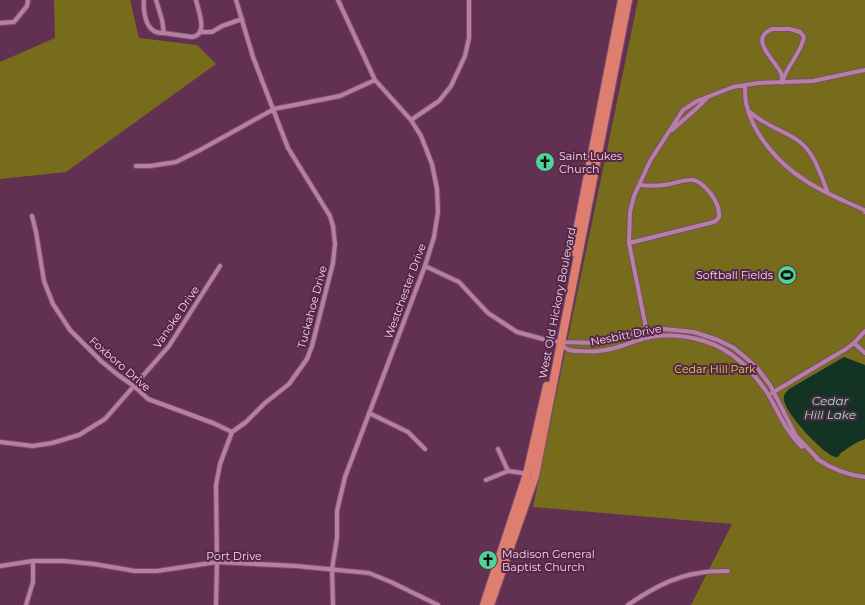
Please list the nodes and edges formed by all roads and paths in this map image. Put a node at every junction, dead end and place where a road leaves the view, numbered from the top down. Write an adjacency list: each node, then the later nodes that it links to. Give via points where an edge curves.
1 (28, 0): 11 (street, via 27,6 14,22)
2 (144, 0): 13 (street, via 146,19 150,28 157,33)
3 (156, 0): 13 (street)
4 (196, 0): 12 (street, via 202,25)
5 (236, 0): 10 (street, Tuckahoe Drive)
6 (338, 0): 15 (street, Westchester Drive)
7 (469, 0): 21 (street, via 469,32 465,56 451,86 439,101)
8 (622, 0): 34 (main road, West Old Hickory Boulevard)
9 (628, 0): 34 (main road, West Old Hickory Boulevard)
10 (242, 19): 12 (street, via 212,32); 19 (street, Tuckahoe Drive, via 253,57)
11 (0, 23)
12 (200, 32): 13 (street, via 195,37)
13 (164, 33)
14 (865, 70): 16 (street, via 813,81)
15 (375, 80): 19 (street, via 340,96); 21 (street, Westchester Drive)
16 (782, 83): 16 (street, via 786,71 803,44 804,37 800,32 790,29 772,29 763,35 763,46 780,73); 17 (street)
17 (745, 85): 18 (street); 20 (street)
18 (710, 95): 22 (street); 22 (street, via 686,107)
19 (274, 109): 23 (street, via 176,162); 41 (street, Tuckahoe Drive, via 288,148 330,216 335,244 334,263 312,346 306,359 289,384)
20 (749, 110): 25 (street, via 760,137 779,159 805,181); 25 (street, via 763,122 800,142 807,149)
21 (411, 120): 30 (street, Westchester Drive, via 430,158 437,189 438,212)
22 (665, 137): 24 (street)
23 (136, 166)
24 (639, 185): 28 (street, via 630,212); 28 (street, via 663,185 684,179 702,183 718,206 719,217 710,223)
25 (829, 193): 26 (street)
26 (864, 211)
27 (32, 216): 37 (street, Foxboro Drive, via 44,281 58,314 96,357)
28 (629, 243): 31 (street)
29 (220, 266): 37 (street, Vanoke Drive, via 169,346)
30 (425, 266): 34 (street, via 459,282 488,313 517,332); 40 (street, Westchester Drive)
31 (646, 330): 33 (street); 34 (street, Nesbitt Drive, via 604,342); 38 (street, Nesbitt Drive, via 684,330 723,342 746,358)
32 (865, 331): 35 (street)
33 (648, 338): 34 (street, Nesbitt Drive, via 598,351 568,349); 39 (street, Nesbitt Drive, via 686,337 719,347 746,366)
34 (558, 342): 47 (main road, West Old Hickory Boulevard, via 542,409)
35 (854, 343): 36 (street); 38 (street)
36 (865, 353)
37 (134, 386): 41 (street, Foxboro Drive, via 148,399); 42 (street, Vanoke Drive, via 105,419 79,435 33,446)
38 (774, 392): 39 (street); 45 (street, Nesbitt Drive, via 796,436)
39 (768, 395): 45 (street, Nesbitt Drive, via 795,440)
40 (369, 413): 43 (street, via 408,432); 53 (street, Westchester Drive, via 341,489 337,511 338,538)
41 (232, 432): 51 (street, via 220,464 216,485)
42 (0, 442)
43 (424, 449)
44 (498, 449): 46 (street)
45 (818, 459): 48 (street, Nesbitt Drive, via 845,473)
46 (508, 471): 47 (street); 49 (street)
47 (531, 475): 59 (main road, West Old Hickory Boulevard); 60 (main road, West Old Hickory Boulevard)
48 (865, 477)
49 (486, 480)
50 (33, 561): 51 (street, Port Drive, via 64,561 135,571 157,571); 52 (street, Port Drive); 55 (street, via 33,582)
51 (217, 562): 53 (street, Port Drive); 56 (street)
52 (0, 566)
53 (332, 569): 57 (street, Westchester Drive); 58 (street, Port Drive, via 369,573)
54 (728, 571): 61 (street, via 699,573 674,579)
55 (26, 605)
56 (216, 605)
57 (333, 605)
58 (438, 605)
59 (484, 605)
60 (490, 605)
61 (628, 605)

